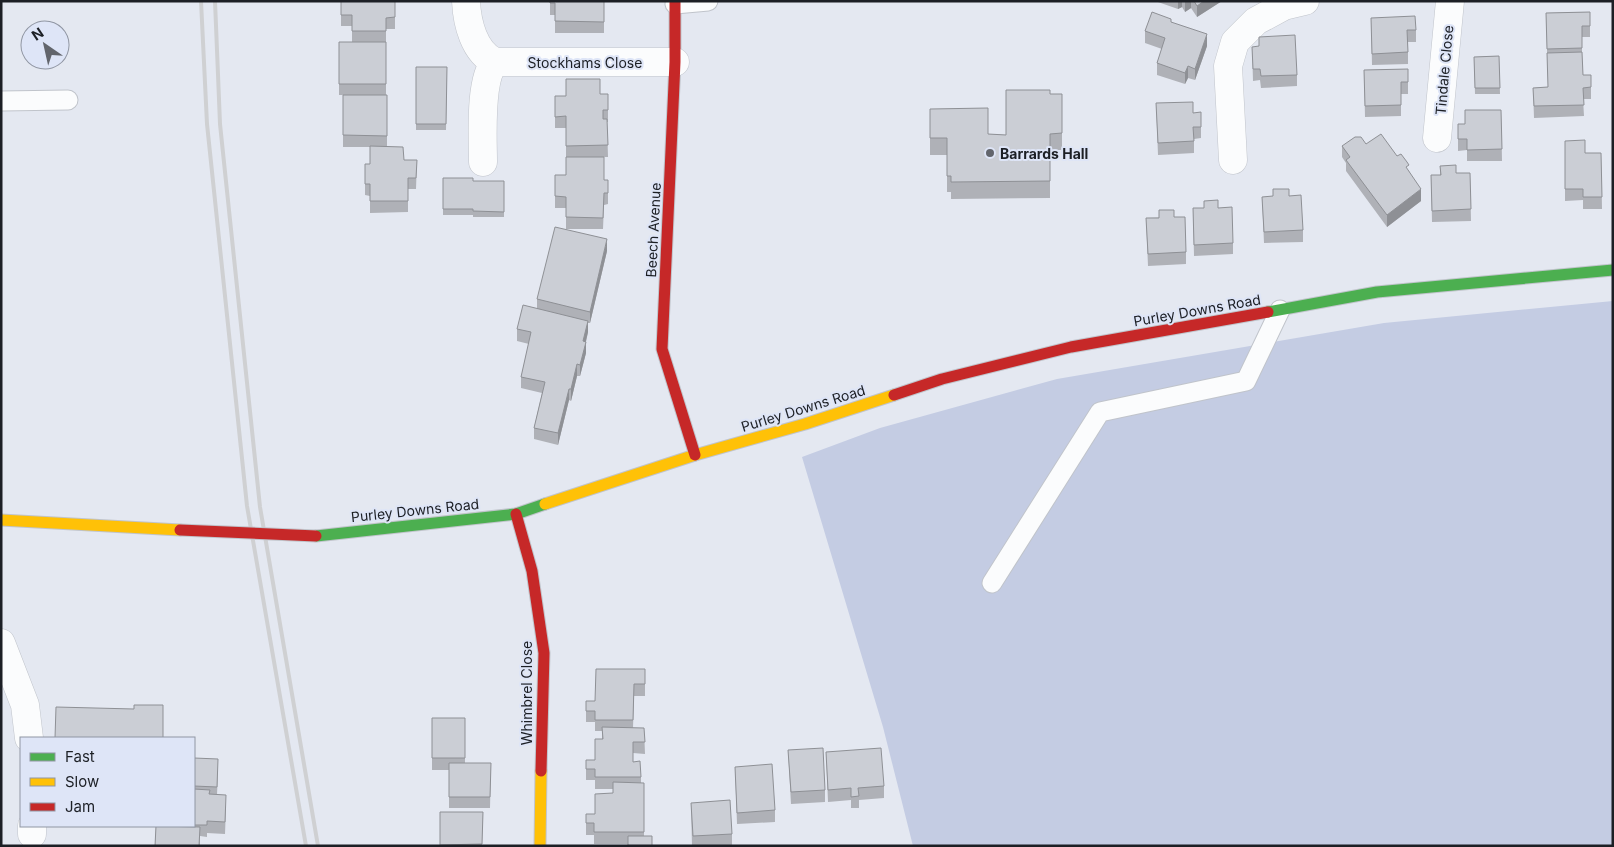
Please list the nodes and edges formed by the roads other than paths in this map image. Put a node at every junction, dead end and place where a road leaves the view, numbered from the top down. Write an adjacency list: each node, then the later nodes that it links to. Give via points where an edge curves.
1 (466, 1): 6 (street, via 467,18 474,38 484,55)
2 (708, 1): 5 (lane)
3 (1305, 1): 11 (street, via 1284,6 1256,21 1235,42 1228,66)
4 (1450, 1): 10 (street, Tindale Close)
5 (675, 3): 7 (street, Beech Avenue)
6 (495, 62): 7 (street, Stockhams Close); 12 (street, via 487,78 483,102)
7 (675, 62): 15 (street, Beech Avenue, via 662,349)
8 (68, 100): 9 (lane)
9 (1, 101)
10 (1437, 138)
11 (1233, 160)
12 (483, 162)
13 (1613, 270): 14 (street, Purley Downs Road, via 1377,292)
14 (1280, 310): 15 (street, Purley Downs Road, via 1071,347 942,379 805,424); 18 (lane, via 1246,380 1100,412)
15 (696, 455): 16 (street, Purley Downs Road)
16 (516, 514): 17 (street, Purley Downs Road, bridge, via 316,536); 21 (street, Whimbrel Close, via 532,571 544,652)
17 (1, 520)
18 (992, 583)
19 (1, 643): 20 (street, via 25,706)
20 (29, 737)
21 (540, 846)

